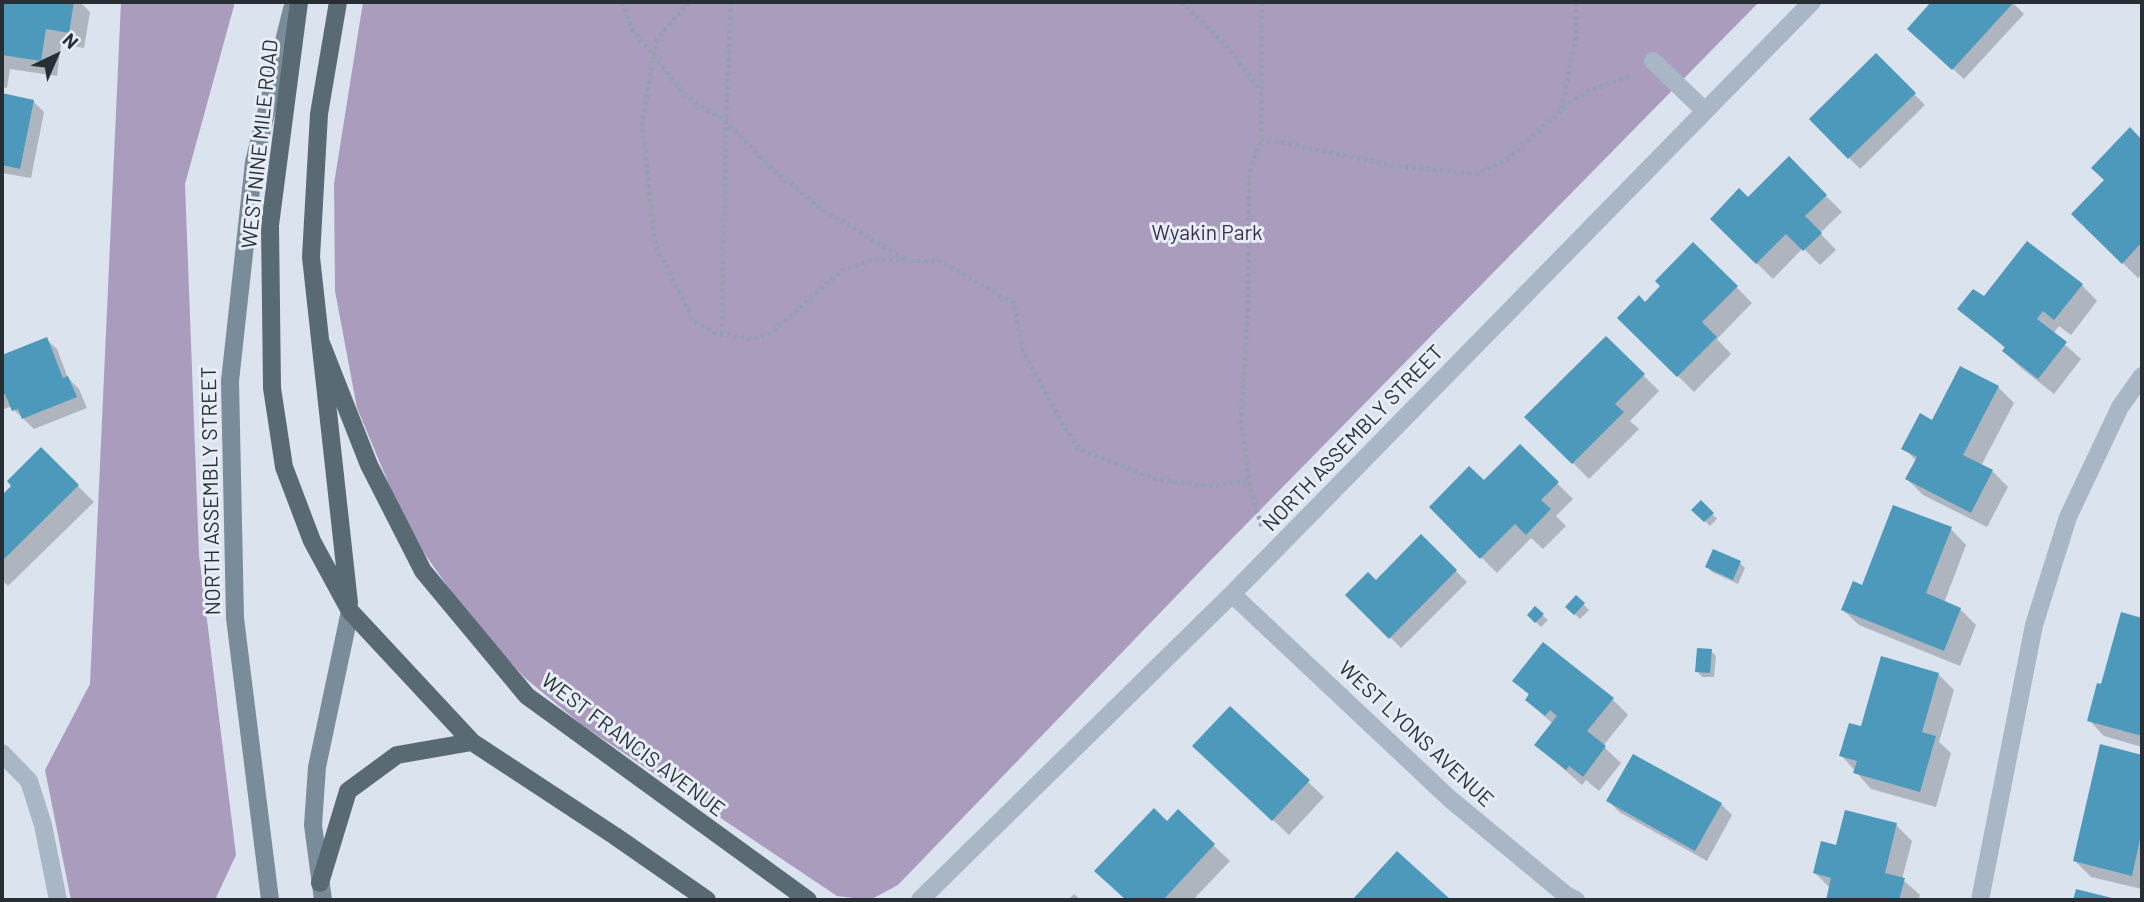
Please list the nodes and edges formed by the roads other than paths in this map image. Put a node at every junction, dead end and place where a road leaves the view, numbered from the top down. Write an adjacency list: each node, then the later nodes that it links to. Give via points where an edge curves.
1 (293, 2): 16 (main road, NORTH ASSEMBLY STREET, via 254,162 230,381 234,618)
2 (299, 2): 10 (main road, WEST NINE MILE ROAD, via 270,225 272,388 284,467 312,541)
3 (338, 2): 7 (main road, via 319,114 312,244)
4 (1812, 2): 6 (street, NORTH ASSEMBLY STREET)
5 (1653, 61): 6 (street)
6 (1705, 111): 9 (street, NORTH ASSEMBLY STREET)
7 (321, 343): 10 (main road); 18 (main road, WEST FRANCIS AVENUE, via 369,465 424,571 527,696)
8 (2142, 376): 20 (street, via 2120,407 2068,517 2034,625)
9 (1232, 594): 14 (street, WEST LYONS AVENUE, via 1450,799); 19 (street, NORTH ASSEMBLY STREET)
10 (350, 611): 11 (main road); 13 (main road, via 317,767 313,825)
11 (472, 742): 13 (main road, via 397,755 348,790); 17 (main road)
12 (2, 753): 15 (street, via 29,781)
13 (322, 892)
14 (1568, 899)
15 (58, 900)
16 (270, 900)
17 (707, 900)
18 (808, 900)
19 (920, 900)
20 (1980, 900)

